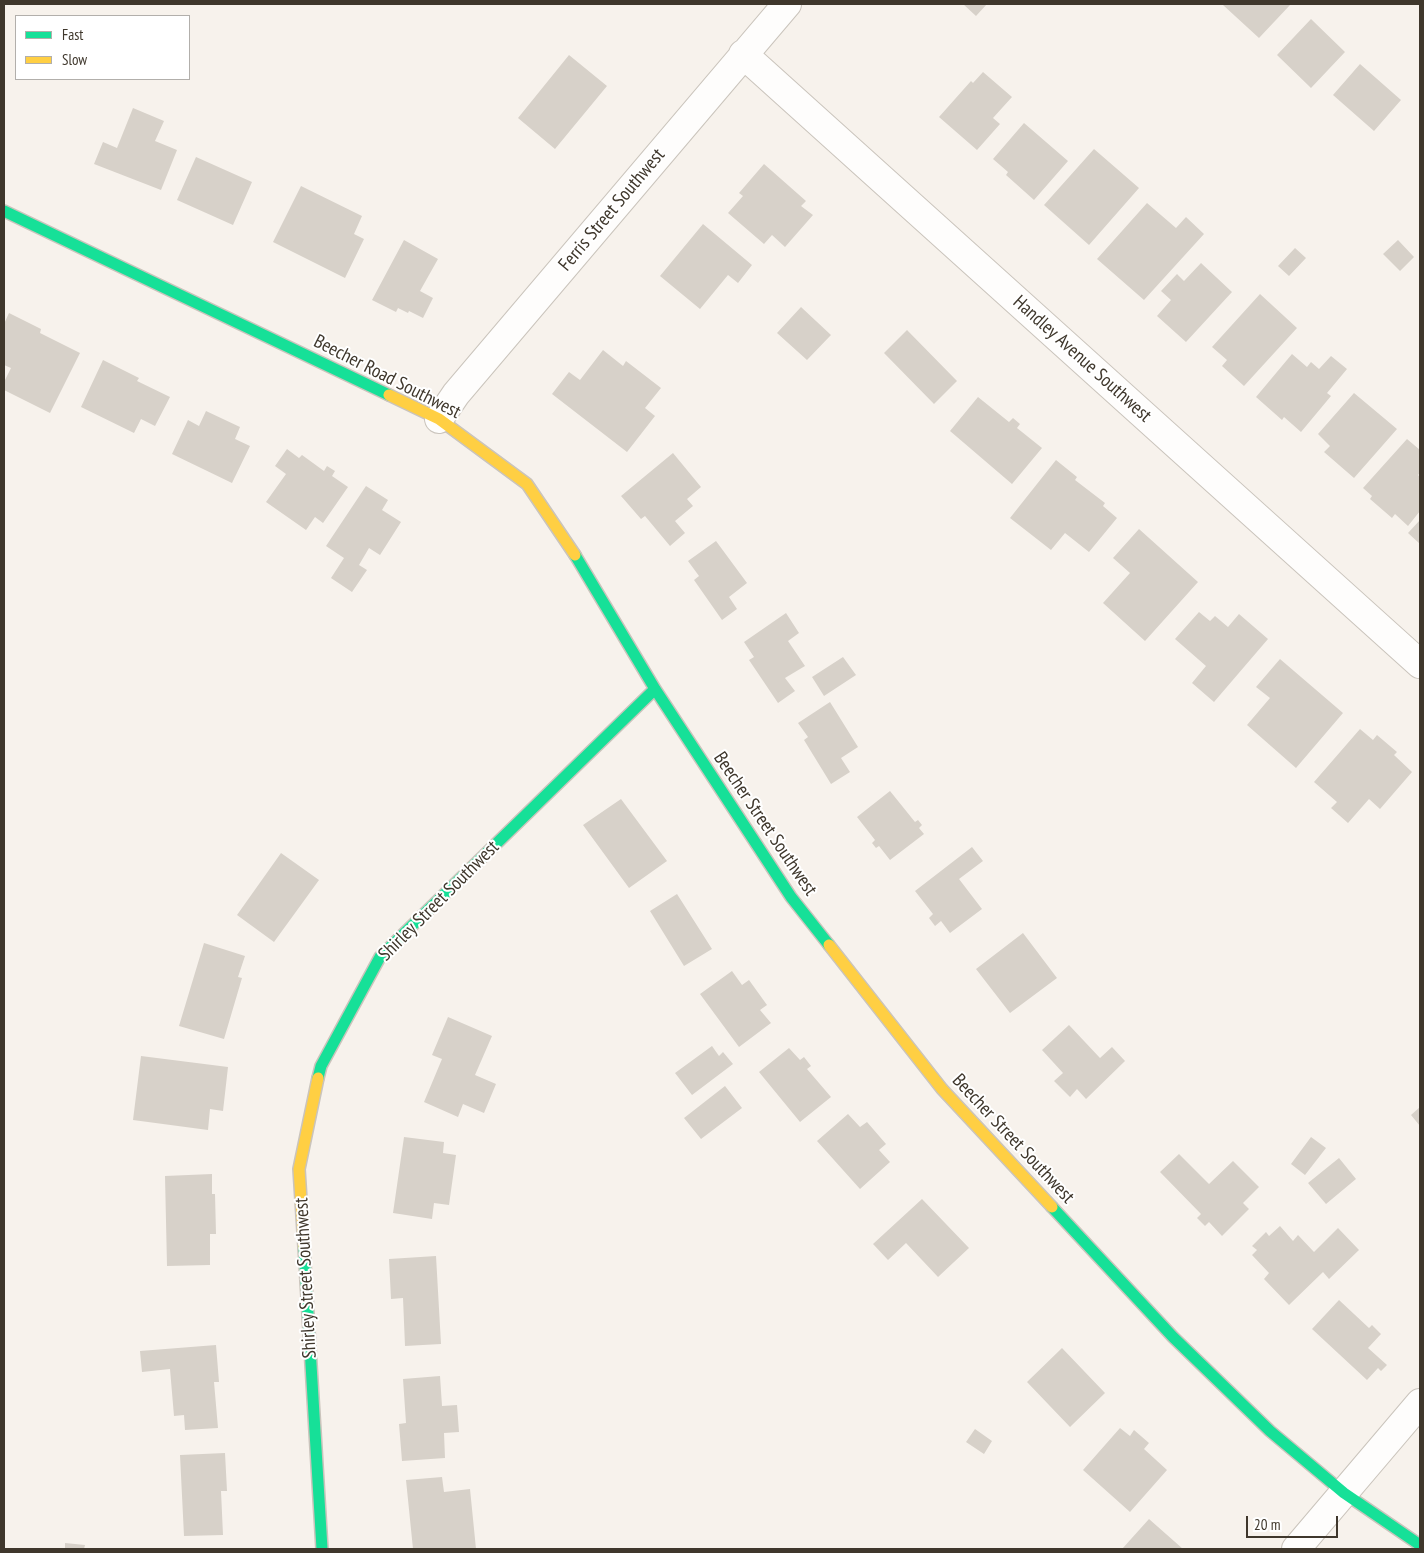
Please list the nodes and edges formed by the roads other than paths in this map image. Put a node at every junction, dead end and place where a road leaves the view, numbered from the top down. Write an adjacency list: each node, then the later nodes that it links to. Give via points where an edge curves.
1 (787, 4): 2 (street, Ferris Street Southwest)
2 (744, 54): 4 (street, Ferris Street Southwest); 5 (street, Handley Avenue Southwest)
3 (4, 211): 4 (street, Beecher Road Southwest)
4 (439, 419): 6 (street, Beecher Road Southwest, via 527,484 584,567)
5 (1420, 664)
6 (655, 689): 8 (street, Beecher Street Southwest, via 791,897 942,1089 1173,1336 1270,1431); 10 (street, Shirley Street Southwest, via 380,957 321,1066 300,1169)
7 (1420, 1403): 8 (street)
8 (1344, 1493): 9 (street, Beecher Street Southwest); 11 (street)
9 (1420, 1545)
10 (322, 1549)
11 (1296, 1549)

